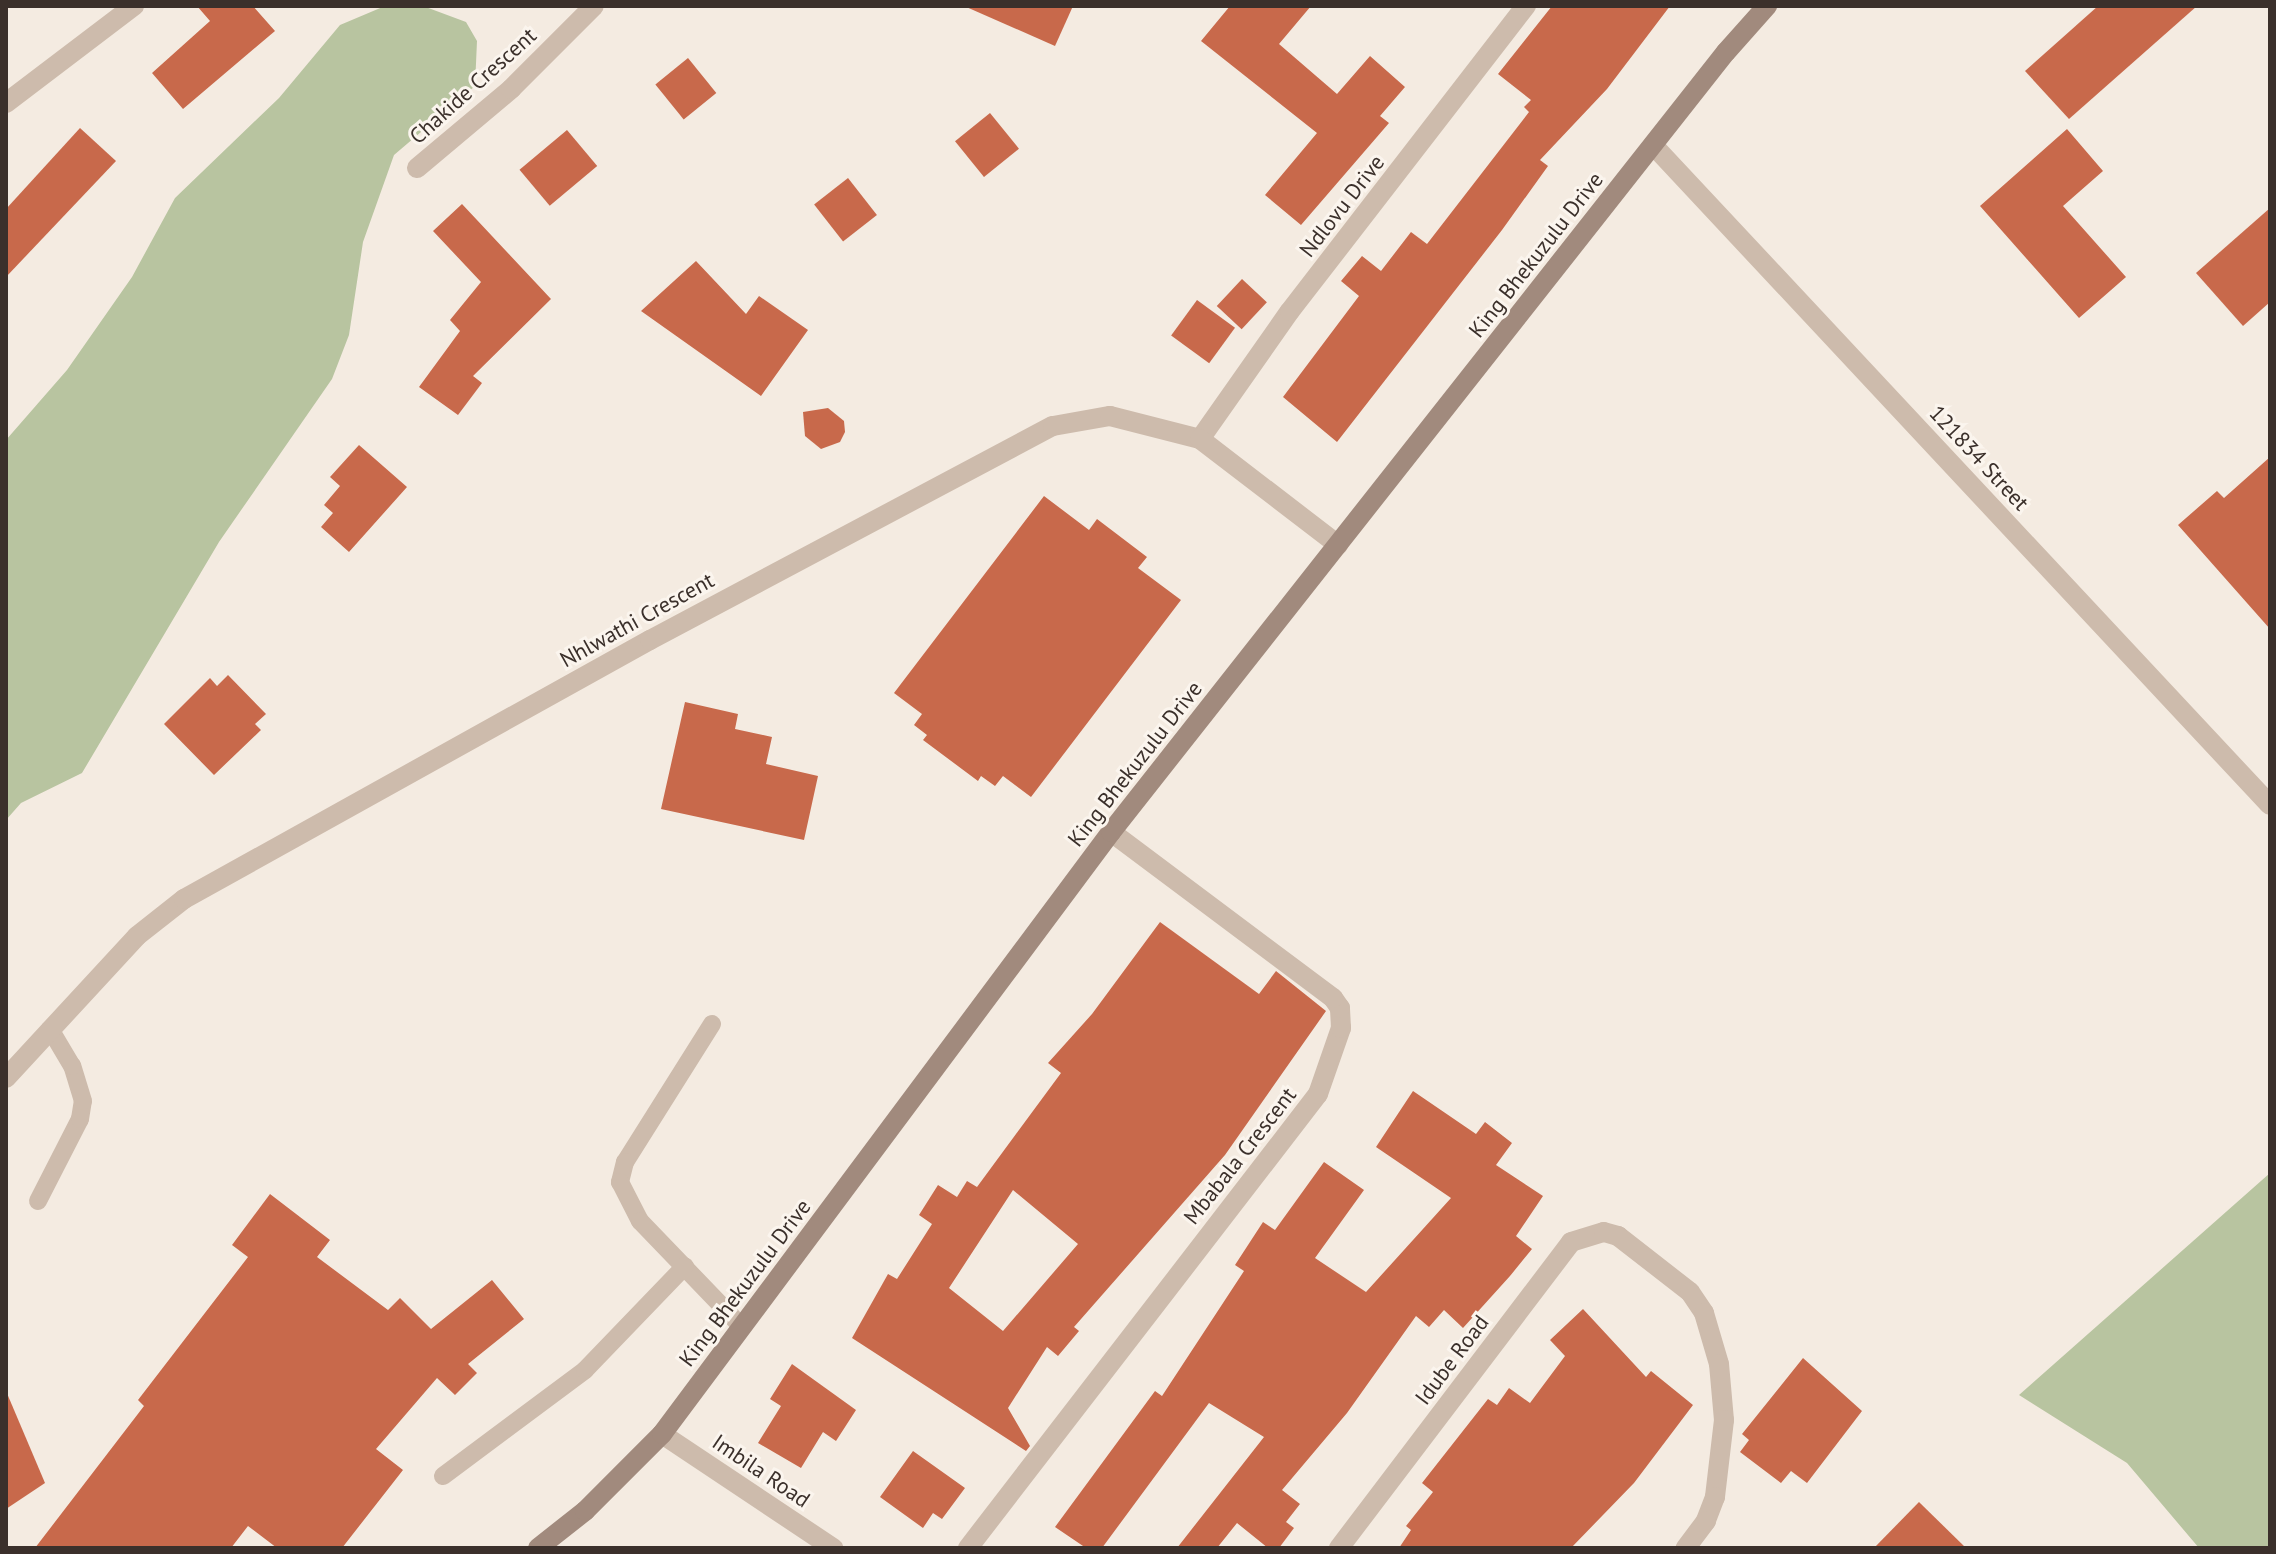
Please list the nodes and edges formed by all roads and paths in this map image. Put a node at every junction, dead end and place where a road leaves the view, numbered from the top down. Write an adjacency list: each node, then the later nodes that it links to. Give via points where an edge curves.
1 (134, 6): 5 (street)
2 (594, 6): 7 (street, Chakide Crescent, via 511,89)
3 (1526, 6): 8 (street, Ndlovu Drive, via 1290,311)
4 (1767, 6): 6 (street, King Bhekuzulu Drive)
5 (6, 103)
6 (1653, 145): 9 (street, King Bhekuzulu Drive); 10 (street, 121834 Street)
7 (417, 168)
8 (1200, 439): 9 (street, Nhlwathi Crescent); 13 (street, Nhlwathi Crescent, via 1110,416 1078,419 1024,438 238,865 137,936)
9 (1338, 545): 11 (street, King Bhekuzulu Drive)
10 (2270, 805)
11 (1111, 832): 17 (street, King Bhekuzulu Drive); 22 (street, Mbabala Crescent, via 1333,998 1340,1008 1341,1028 1318,1094)
12 (712, 1024): 16 (lane, via 625,1162 620,1182 640,1221)
13 (50, 1029): 14 (street, Nhlwathi Crescent); 15 (lane, via 72,1066 83,1101 80,1119)
14 (6, 1078)
15 (38, 1201)
16 (685, 1266): 17 (lane); 19 (lane, via 585,1370)
17 (742, 1327): 18 (street, King Bhekuzulu Drive)
18 (662, 1434): 20 (street, King Bhekuzulu Drive, via 585,1511); 21 (street, Imbila Road)
19 (443, 1476)
20 (538, 1548)
21 (833, 1548)
22 (968, 1548)
23 (1339, 1548): 24 (street, Idube Road, via 1571,1242 1592,1232 1618,1236 1699,1303 1719,1364 1724,1420 1715,1497 1706,1521)
24 (1686, 1548)

